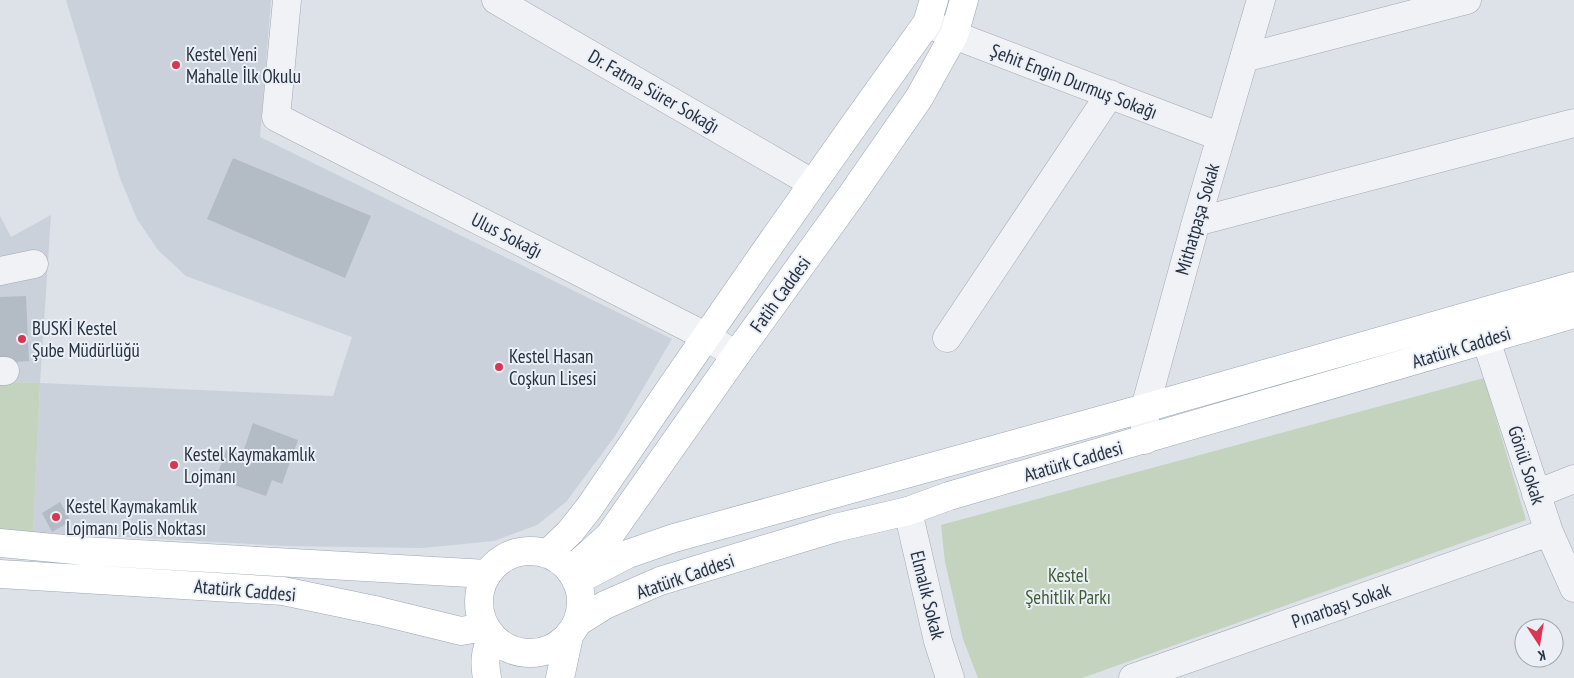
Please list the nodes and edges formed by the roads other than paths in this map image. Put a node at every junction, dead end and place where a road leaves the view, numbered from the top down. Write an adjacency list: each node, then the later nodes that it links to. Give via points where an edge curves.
1 (287, 0): 18 (street, Ulus Sokağı, via 276,117)
2 (496, 0): 12 (street, Dr. Fatma Sürer Sokağı)
3 (964, 0): 7 (main road, Fatih Caddesi)
4 (1261, 0): 8 (street, Mithatpaşa Sokak)
5 (1467, 0): 8 (street)
6 (930, 12): 7 (street, Şehit Engin Durmuş Sokağı); 12 (main road, Fatih Caddesi)
7 (954, 35): 9 (street, Şehit Engin Durmuş Sokağı); 21 (main road, Fatih Caddesi, via 919,98)
8 (1244, 58): 11 (street, Mithatpaşa Sokak)
9 (1110, 94): 11 (street, Şehit Engin Durmuş Sokağı); 19 (street)
10 (1574, 123): 13 (street)
11 (1221, 137): 13 (street, Mithatpaşa Sokak)
12 (812, 183): 18 (main road, Fatih Caddesi)
13 (1196, 222): 22 (street, Mithatpaşa Sokak)
14 (34, 264): 15 (street)
15 (0, 271)
16 (1574, 286): 22 (main road, Atatürk Caddesi)
17 (1574, 314): 20 (main road, Atatürk Caddesi)
18 (705, 336): 21 (street, Ulus Sokağı); 30 (main road, Fatih Caddesi, via 588,508 570,532)
19 (947, 338)
20 (1486, 340): 23 (main road, Atatürk Caddesi); 25 (street, Gönül Sokak)
21 (736, 355): 33 (main road, Fatih Caddesi, via 609,536)
22 (1145, 408): 23 (street, Mithatpaşa Sokak); 33 (main road, Atatürk Caddesi, via 674,538)
23 (1145, 440): 26 (main road, Atatürk Caddesi, via 949,496)
24 (1574, 479): 25 (street)
25 (1536, 494): 27 (street, Gönül Sokak)
26 (908, 511): 36 (main road, Atatürk Caddesi, via 835,528 660,581 605,605); 40 (street, Elmalık Sokak, via 938,641)
27 (1549, 532): 35 (street, Gönül Sokak); 41 (street, Pınarbaşı Sokak)
28 (0, 544): 29 (main road, Atatürk Caddesi)
29 (85, 551): 32 (main road, Atatürk Caddesi); 34 (main road)
30 (547, 554): 32 (main road, via 531,551 514,553 499,561); 33 (main road, via 562,562)
31 (0, 574): 34 (main road, Atatürk Caddesi)
32 (488, 574): 37 (main road, via 480,589 478,606 482,623)
33 (573, 576): 36 (main road, via 580,589 582,606)
34 (83, 579): 37 (main road, Atatürk Caddesi, via 284,591 461,631)
35 (1574, 588)
36 (573, 629): 37 (main road, via 555,647 539,653 522,653 506,648); 39 (main road)
37 (489, 632): 38 (main road, via 484,664)
38 (486, 678)
39 (560, 678)
40 (950, 678)
41 (1133, 678)

